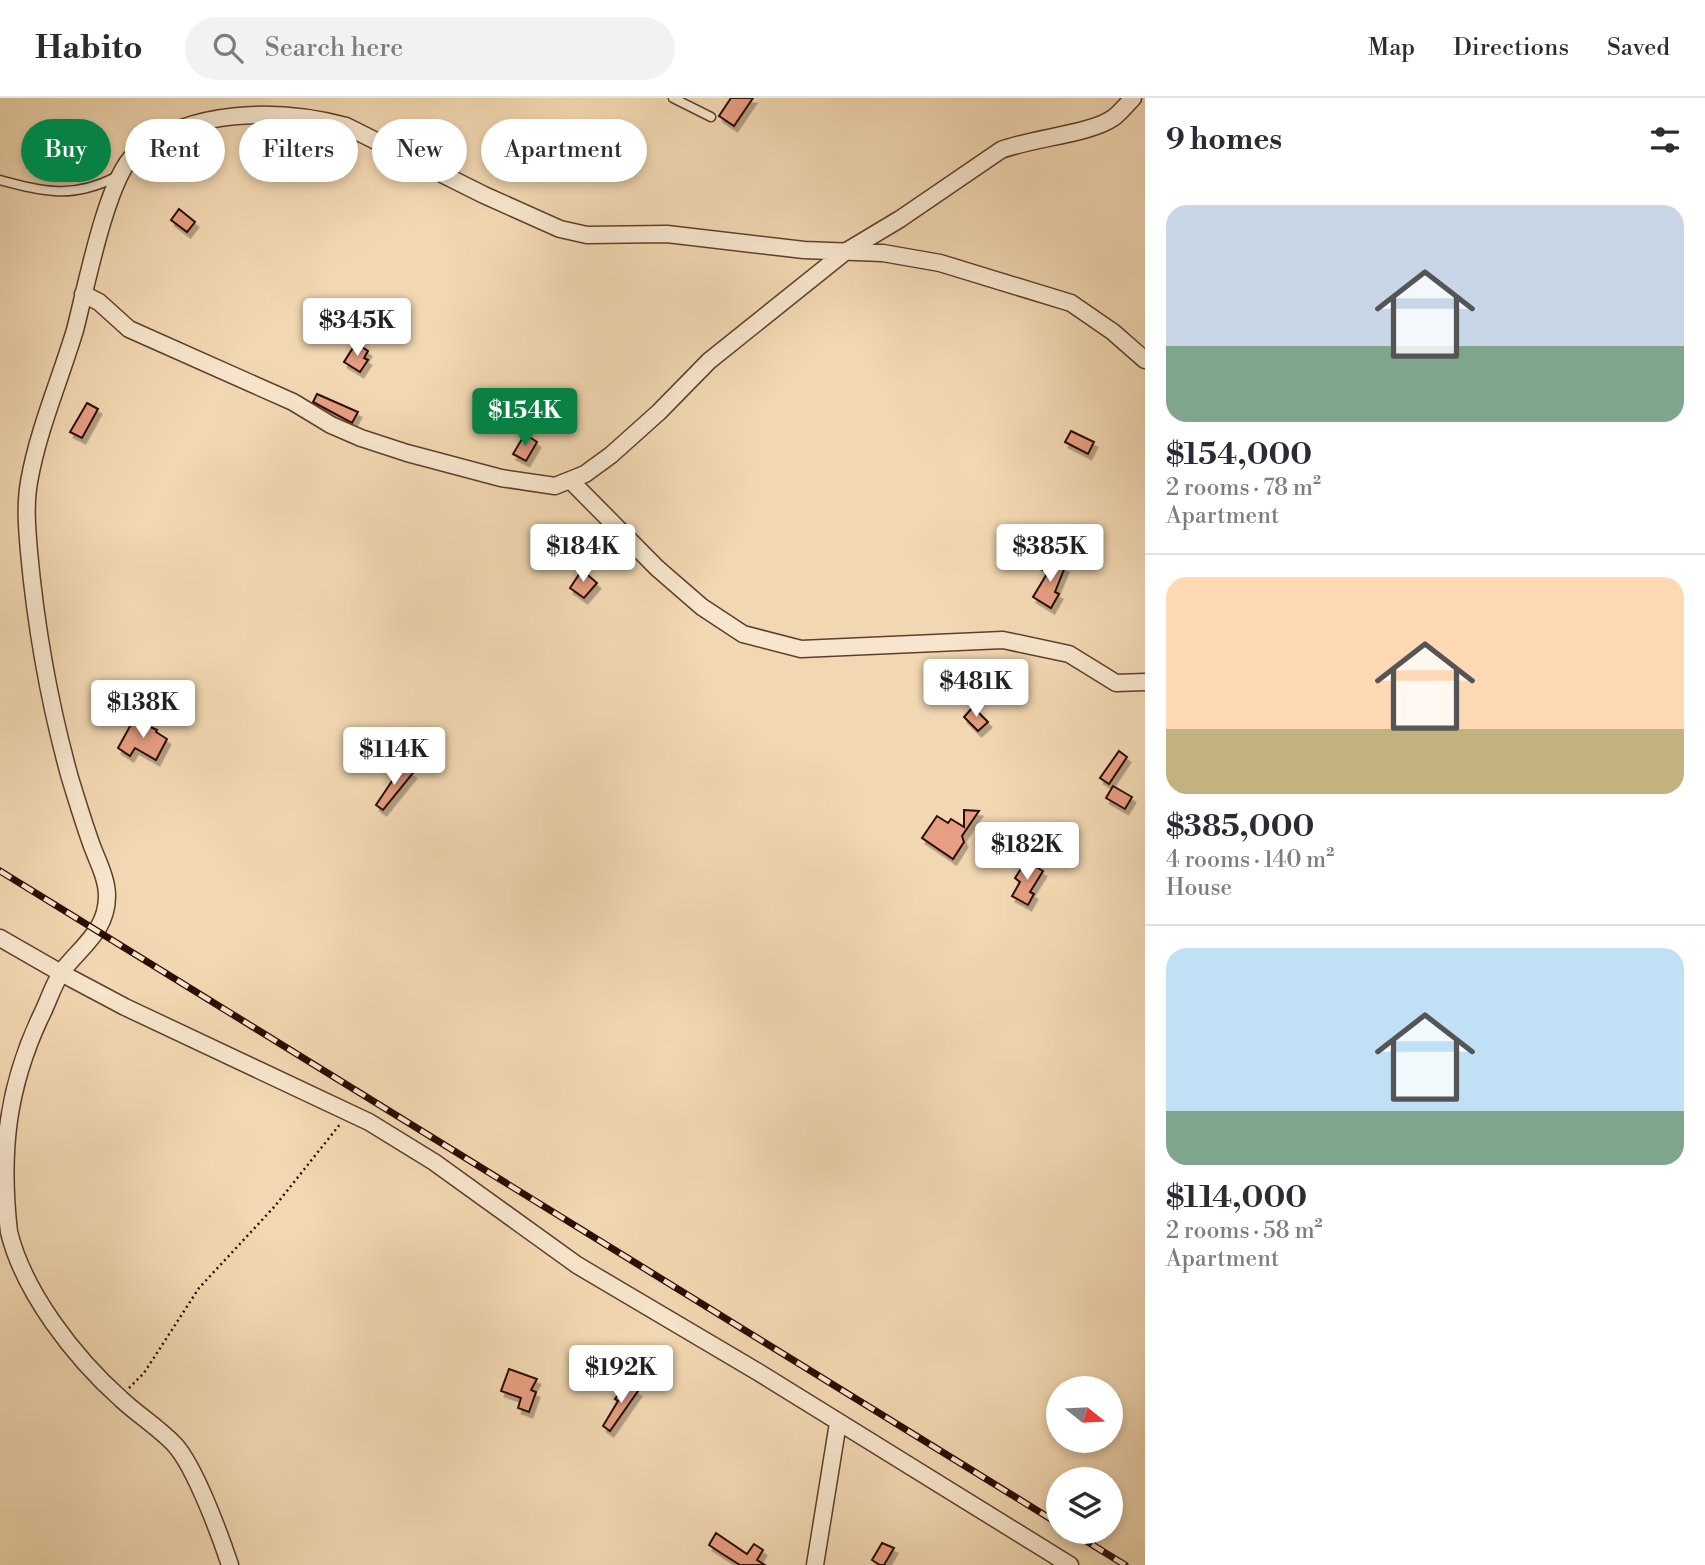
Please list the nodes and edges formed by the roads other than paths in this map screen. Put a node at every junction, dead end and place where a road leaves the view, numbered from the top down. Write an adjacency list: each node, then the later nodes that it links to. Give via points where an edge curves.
1 (673, 98): 3 (lane)
2 (1133, 98): 6 (street, via 1107,121 1001,150)
3 (711, 117)
4 (119, 176): 5 (lane, via 79,191 62,192); 6 (street, via 134,155 169,134 210,120 236,116 322,119 346,126 572,233 667,234); 7 (street)
5 (0, 180)
6 (845, 252): 8 (street, via 910,256 1050,295 1083,310); 9 (street, via 709,361 611,455)
7 (83, 294): 9 (street, via 130,329 293,402 360,438 501,478 555,486); 12 (street, via 36,451 26,507 36,605 57,726 107,894 98,932)
8 (1145, 360)
9 (571, 481): 10 (street, via 657,568 702,607 743,634 801,649 1003,640 1069,654 1116,683)
10 (1145, 682)
11 (0, 938): 12 (street)
12 (61, 973): 13 (street, via 199,1044 369,1122 434,1162 578,1265); 14 (street, via 10,1094 2,1141 2,1184 10,1235 43,1307 76,1353 185,1459)
13 (838, 1423): 15 (street); 16 (street)
14 (230, 1565)
15 (815, 1565)
16 (1070, 1565)

